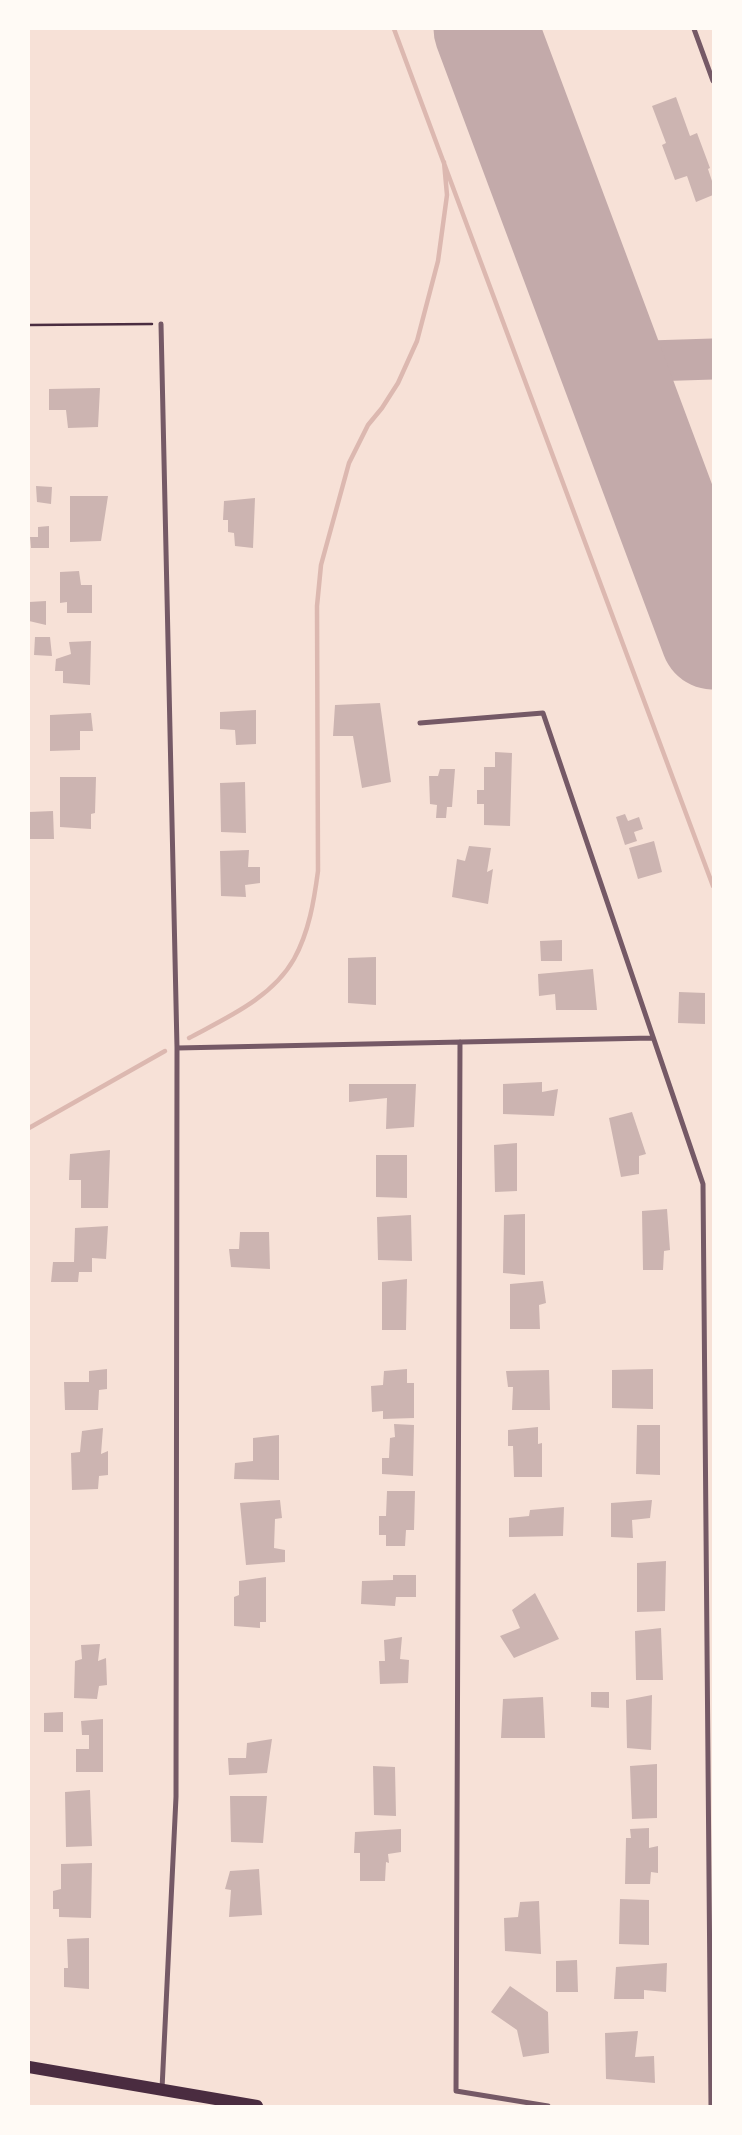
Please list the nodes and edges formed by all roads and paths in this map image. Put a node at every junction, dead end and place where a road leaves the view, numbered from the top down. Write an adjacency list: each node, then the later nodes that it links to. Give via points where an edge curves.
1 (694, 29): 2 (street)
2 (713, 81)
3 (161, 324): 4 (path); 8 (street)
4 (29, 325)
5 (420, 723): 6 (street, via 543,713)
6 (652, 1038): 7 (street); 13 (street, via 703,1184)
7 (460, 1042): 8 (street); 12 (street, via 456,2092)
8 (177, 1048): 10 (street, via 176,1797)
9 (29, 2066): 10 (main road)
10 (162, 2090): 11 (main road)
11 (257, 2106)
12 (548, 2106)
13 (711, 2106)

